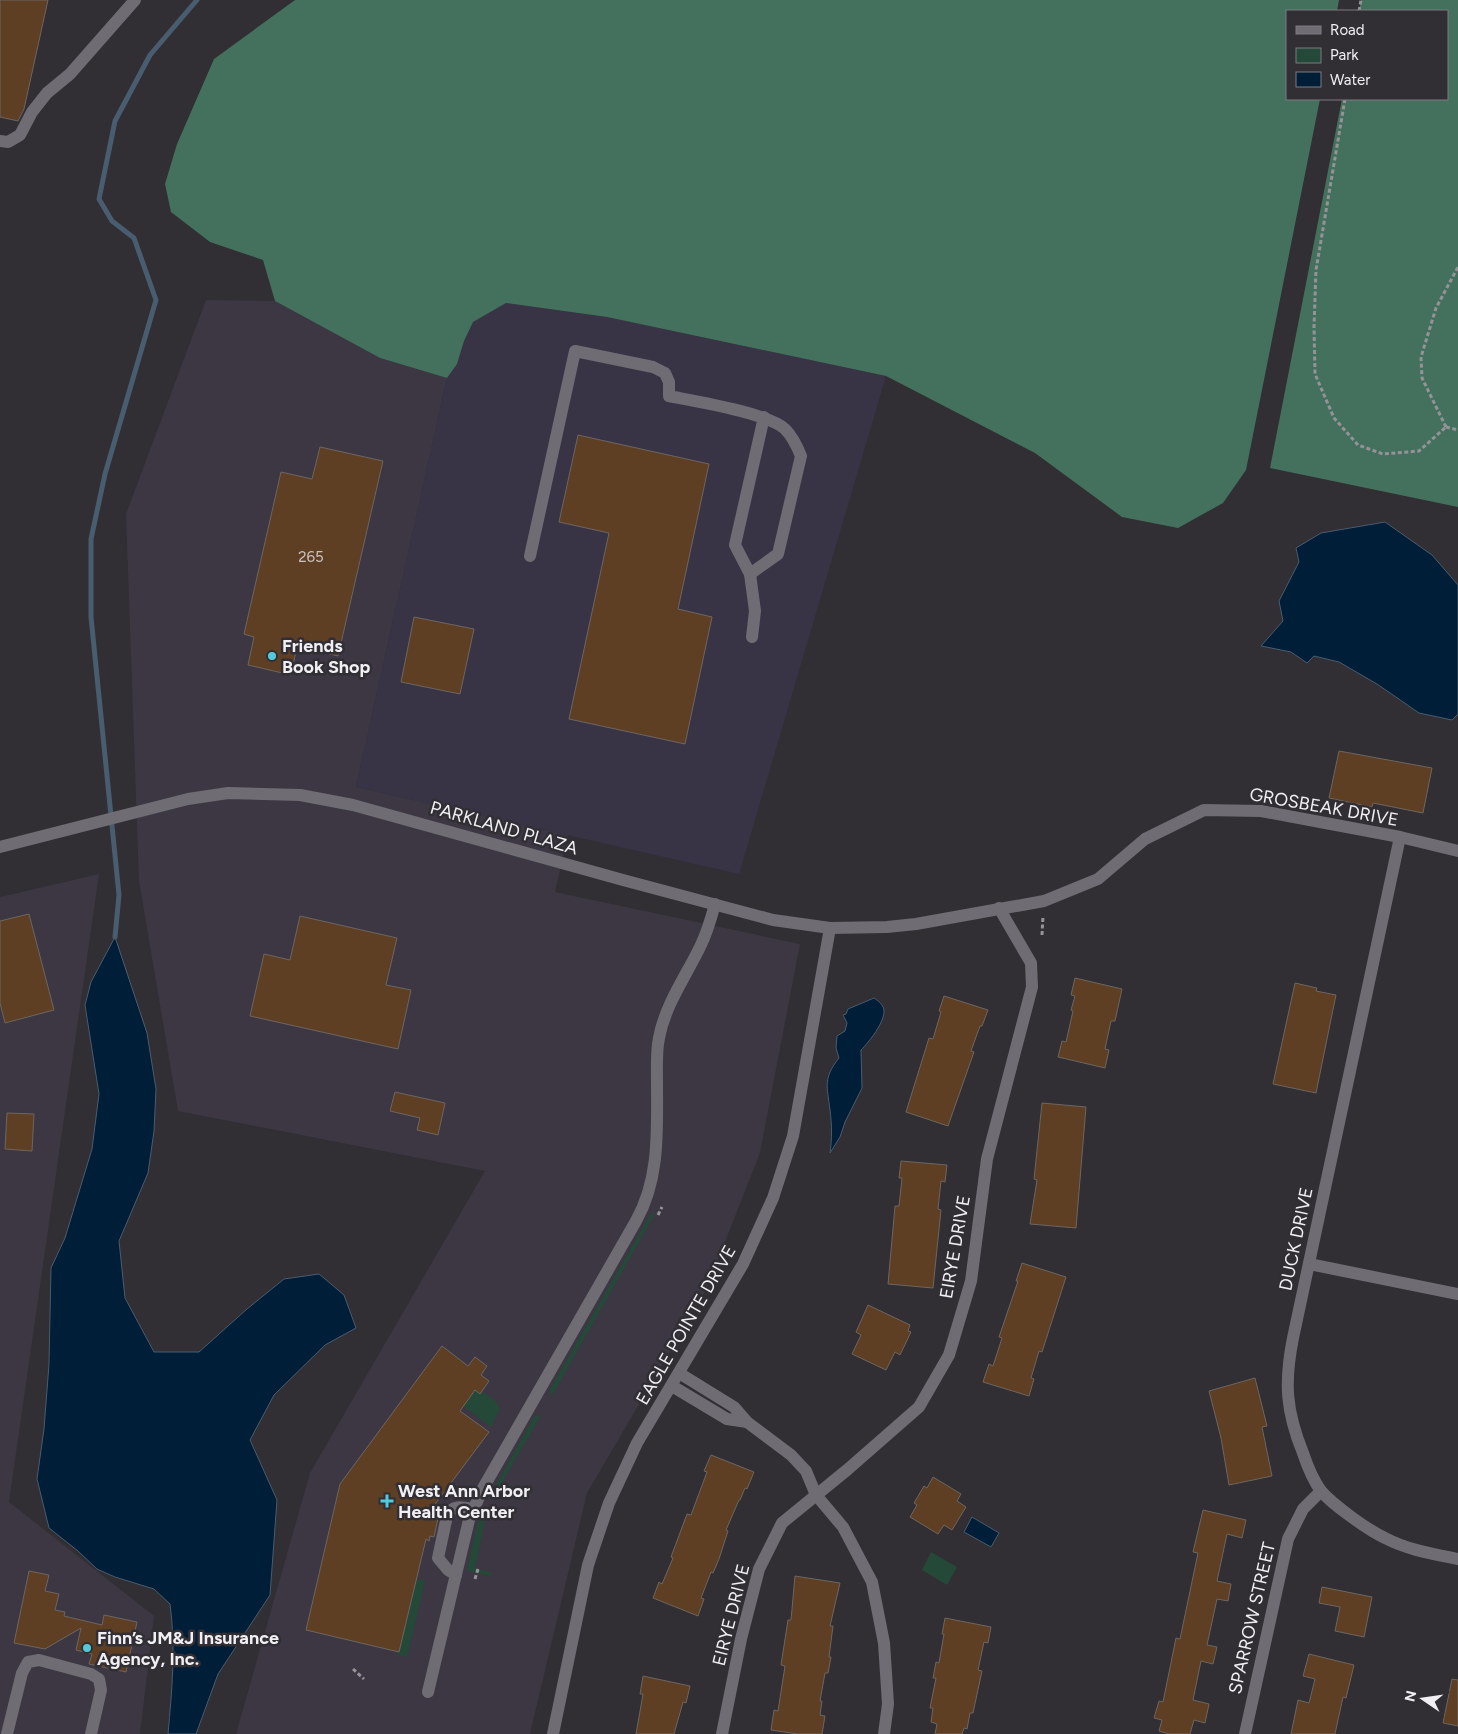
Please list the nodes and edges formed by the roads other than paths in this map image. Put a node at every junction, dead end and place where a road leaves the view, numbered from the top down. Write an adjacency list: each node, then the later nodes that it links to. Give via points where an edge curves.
1 (136, 0): 2 (street, via 70,74 47,93 20,135 8,142)
2 (0, 141)
3 (764, 417): 4 (street, via 669,396 665,373 574,351); 5 (street, via 735,545); 5 (street, via 784,428 801,456 778,554)
4 (530, 556)
5 (750, 574): 6 (street, via 755,611)
6 (752, 637)
7 (1400, 837): 9 (street, GROSBEAK DRIVE); 11 (street, GROSBEAK DRIVE, via 1261,811 1204,810 1145,839 1098,879 1044,901); 13 (street, DUCK DRIVE)
8 (0, 847): 10 (street, PARKLAND PLAZA, via 188,798 228,793 285,794 353,805)
9 (1458, 851)
10 (715, 904): 12 (street, PARKLAND PLAZA, via 773,920); 20 (street, via 707,932 672,1002 659,1037 657,1135 647,1199)
11 (999, 908): 12 (street, PARKLAND PLAZA, via 916,924); 19 (street, EIRYE DRIVE, via 1031,963 1032,987 987,1160 971,1281 949,1355 919,1407)
12 (830, 928): 15 (street, EAGLE POINTE DRIVE, via 793,1136 773,1198 743,1264)
13 (1309, 1264): 14 (street); 18 (street, DUCK DRIVE, via 1287,1365 1287,1390 1293,1427 1307,1465)
14 (1458, 1294)
15 (679, 1374): 16 (street, EAGLE POINTE DRIVE); 17 (street, via 734,1407)
16 (672, 1386): 17 (street, via 727,1419); 26 (street, EAGLE POINTE DRIVE, via 638,1443 609,1503 588,1565)
17 (747, 1422): 19 (street, via 791,1455 806,1471)
18 (1321, 1490): 21 (street, DUCK DRIVE, via 1346,1512 1385,1538 1414,1550); 29 (street, SPARROW STREET, via 1303,1509 1288,1539)
19 (816, 1495): 27 (street, EIRYE DRIVE, via 782,1523 759,1569); 28 (street, via 843,1527 872,1582 884,1643 888,1704)
20 (474, 1509): 22 (street); 22 (street, via 457,1507 447,1516 438,1558)
21 (1458, 1560)
22 (456, 1574): 23 (street)
23 (428, 1692)
24 (7, 1734): 25 (street, via 22,1673 28,1662 39,1660 99,1679 101,1690)
25 (91, 1734)
26 (553, 1734)
27 (722, 1734)
28 (884, 1734)
29 (1245, 1734)

